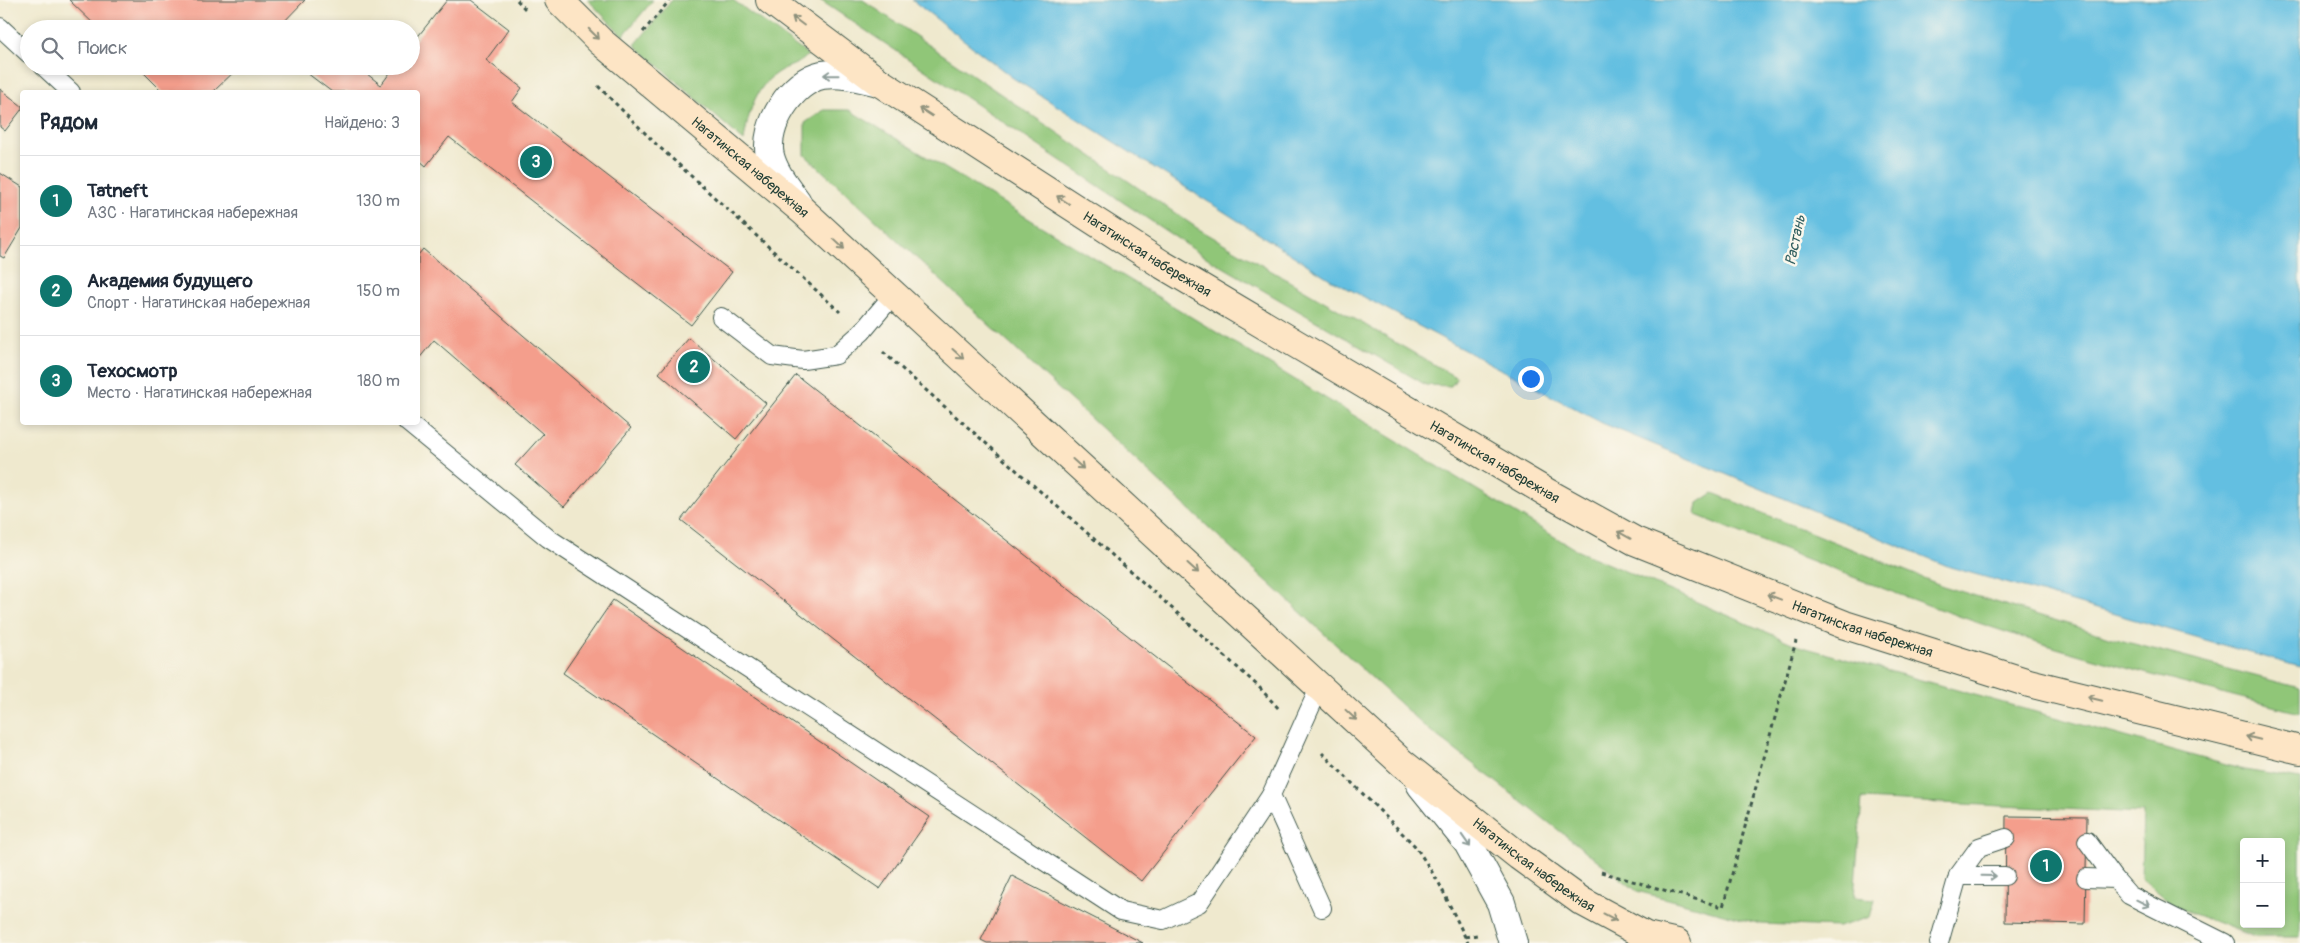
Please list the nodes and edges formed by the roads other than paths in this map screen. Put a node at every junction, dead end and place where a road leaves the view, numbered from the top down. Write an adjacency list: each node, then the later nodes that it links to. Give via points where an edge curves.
1 (559, 0): 8 (main road, Нагатинская набережная, one-way to 8, via 600,41)
2 (770, 0): 6 (main road, Нагатинская набережная, one-way to 2)
3 (0, 27): 4 (lane)
4 (20, 46)
5 (53, 75): 7 (lane)
6 (879, 82): 8 (street, one-way to 8, via 822,75 801,86 782,105 770,132 770,155 780,177); 13 (main road, Нагатинская набережная, one-way to 6, via 2029,683 1845,625 1635,541 1546,492 1163,265)
7 (69, 90)
8 (803, 211): 9 (main road, Нагатинская набережная, one-way to 9)
9 (893, 295): 10 (lane, via 862,332 836,355 803,360 772,356); 12 (main road, Нагатинская набережная, one-way to 12)
10 (721, 317)
11 (411, 425): 15 (lane, via 548,538 1121,911 1163,920 1199,903)
12 (1320, 686): 14 (main road, Нагатинская набережная, one-way to 14); 15 (lane)
13 (2300, 750)
14 (1402, 763): 23 (street, one-way to 23, via 1468,843 1501,903); 24 (main road, Нагатинская набережная, one-way to 24, via 1581,902 1646,936)
15 (1271, 795): 22 (lane)
16 (2006, 838): 18 (lane, via 1979,847)
17 (2087, 841): 21 (lane)
18 (1958, 876): 19 (lane, one-way to 19); 25 (lane)
19 (2005, 876)
20 (2086, 878): 21 (lane)
21 (2115, 880): 26 (lane, one-way to 26, via 2129,895)
22 (1322, 908)
23 (1512, 943)
24 (1676, 943)
25 (1939, 943)
26 (2225, 943)

